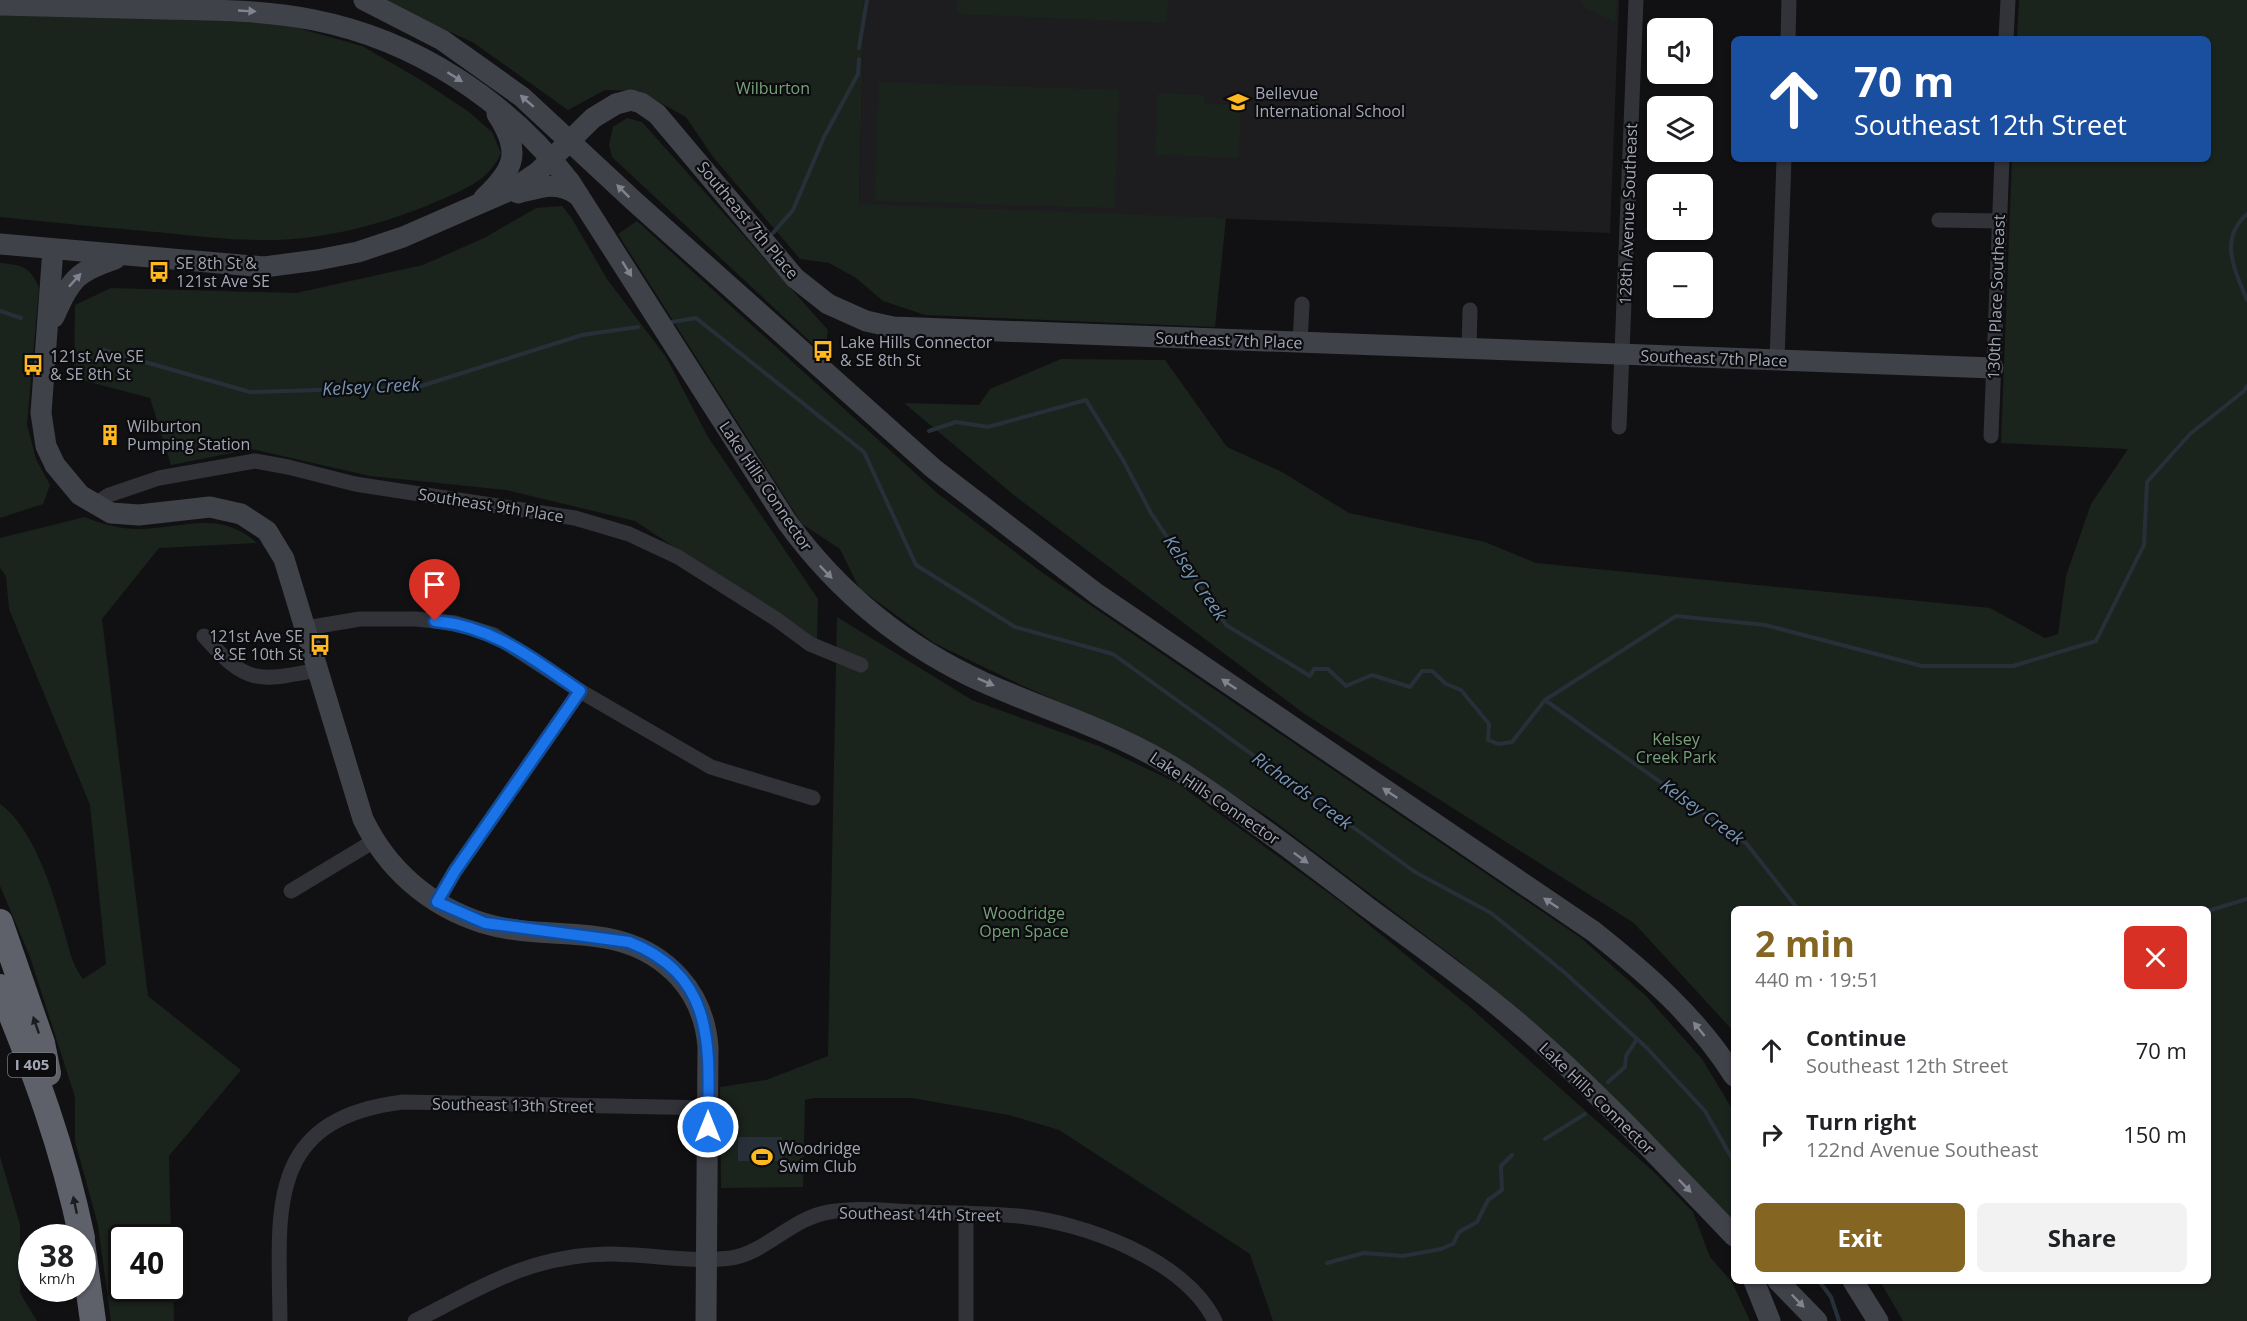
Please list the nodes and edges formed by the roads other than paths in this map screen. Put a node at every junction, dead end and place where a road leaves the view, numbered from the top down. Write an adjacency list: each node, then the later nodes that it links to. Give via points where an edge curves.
1 (364, 0): 9 (main road, one-way to 1, via 471,59 418,26)
2 (1636, 0): 25 (street, 128th Avenue Southeast)
3 (1789, 0): 6 (street)
4 (2008, 0): 7 (street)
5 (0, 5): 8 (main road, Lake Hills Connector, one-way to 8, via 252,11 315,20 411,53)
6 (1788, 36)
7 (2006, 36)
8 (488, 101): 10 (main road, Lake Hills Connector, via 533,137); 14 (main road, via 511,138 512,159 501,182)
9 (571, 140): 10 (main road, Southeast 7th Place); 23 (main road, Southeast 7th Place, via 593,118 616,104 631,100 649,108 795,278 828,303 866,321 893,327); 42 (main road, one-way to 9, via 1680,1006 1593,930 1097,594 934,469)
10 (553, 159): 13 (main road, Lake Hills Connector); 14 (main road, Southeast 7th Place, via 513,189)
11 (1784, 162): 26 (street)
12 (2002, 162): 16 (street, 130th Place Southeast)
13 (582, 199): 14 (main road, via 565,188 551,185); 45 (main road, Lake Hills Connector, one-way to 45, via 787,522 839,585 898,633 950,666 1120,738 1163,761 1306,861 1514,1019 1599,1098)
14 (477, 205): 19 (main road, via 403,237 317,260 264,267)
15 (1939, 220): 16 (street)
16 (1999, 221): 27 (street, 130th Place Southeast)
17 (0, 244): 18 (main road)
18 (53, 249): 19 (main road); 22 (main road)
19 (123, 256): 22 (main road, one-way to 19, via 74,280 86,269)
20 (1302, 304): 23 (street)
21 (1470, 310): 24 (street)
22 (49, 328): 30 (main road, via 42,392 43,432 55,465)
23 (1300, 343): 24 (main road, Southeast 7th Place)
24 (1469, 349): 25 (main road, Southeast 7th Place)
25 (1622, 355): 26 (main road, Southeast 7th Place); 28 (street, 128th Avenue Southeast)
26 (1777, 360): 27 (main road, Southeast 7th Place)
27 (1993, 368): 29 (street, 130th Place Southeast)
28 (1619, 428)
29 (1991, 436)
30 (93, 505): 31 (main road, via 125,515 210,507 254,521 275,540); 33 (street, Southeast 9th Place, via 109,495 159,478 255,461 355,484 575,518 629,534 678,557 810,644)
31 (306, 628): 34 (main road); 35 (street, via 385,618 455,623 494,635)
32 (204, 636): 34 (street, via 226,662 251,676 273,679)
33 (861, 665)
34 (317, 670): 37 (main road, via 358,803)
35 (580, 691): 36 (street, via 711,767); 39 (street)
36 (813, 798)
37 (374, 841): 38 (street); 39 (main road, via 391,865)
38 (291, 891)
39 (437, 902): 43 (main road, via 485,923 629,942 643,947 670,967 693,993 707,1031)
40 (0, 922): 44 (highway, one-way to 40, via 42,1042)
41 (0, 987): 44 (highway, I 405)
42 (1731, 1072)
43 (711, 1108): 50 (main road); 56 (street, Southeast 13th Street, via 403,1102 354,1111 306,1144 295,1161 279,1219)
44 (60, 1144): 47 (highway, I 405, one-way to 44)
45 (1707, 1208): 48 (main road, Lake Hills Connector); 49 (main road)
46 (966, 1213): 50 (street, Southeast 14th Street, via 828,1212 795,1224 744,1254); 59 (street); 60 (street, Southeast 14th Street, via 1020,1216 1067,1226 1122,1246 1181,1278 1206,1304)
47 (79, 1224)
48 (1731, 1233)
49 (1731, 1245)
50 (707, 1258): 57 (street, Southeast 14th Street, via 609,1254 549,1259 490,1282); 58 (main road)
51 (1755, 1284): 61 (main road)
52 (1781, 1284): 62 (main road, one-way to 62)
53 (1855, 1284): 63 (main road)
54 (90, 1302): 55 (highway, I 405)
55 (93, 1321)
56 (280, 1321)
57 (414, 1321)
58 (706, 1321)
59 (966, 1321)
60 (1215, 1321)
61 (1770, 1321)
62 (1817, 1321)
63 (1878, 1321)

